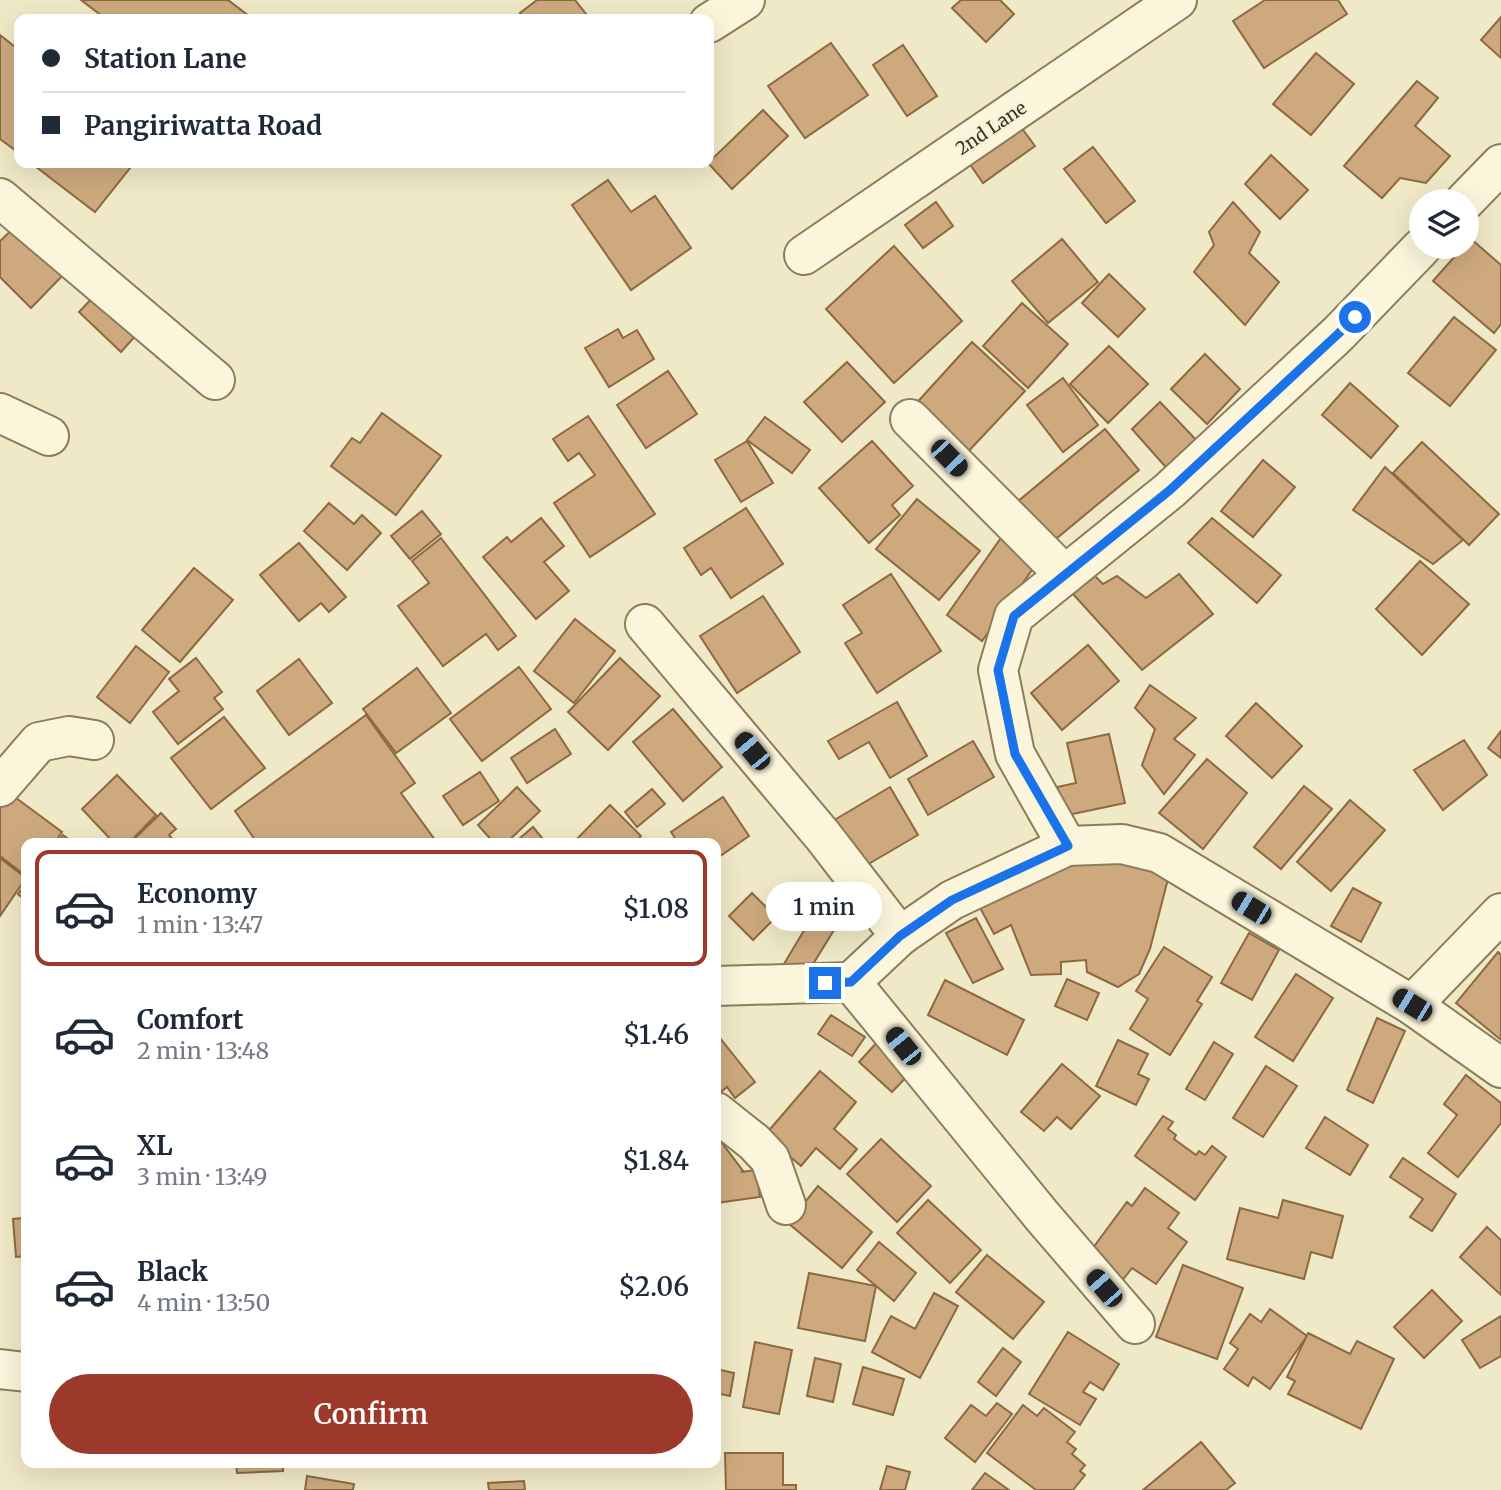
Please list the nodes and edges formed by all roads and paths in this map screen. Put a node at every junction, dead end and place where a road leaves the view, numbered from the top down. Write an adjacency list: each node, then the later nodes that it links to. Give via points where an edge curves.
1 (745, 0): 3 (street)
2 (1177, 0): 7 (street, 2nd Lane)
3 (714, 20)
4 (1501, 164): 5 (street)
5 (1477, 189)
6 (0, 198): 9 (street)
7 (804, 255)
8 (1410, 259): 13 (street, via 1338,334 1170,490)
9 (215, 380)
10 (0, 413): 12 (street)
11 (910, 419): 13 (street)
12 (49, 436)
13 (1065, 575): 17 (street, via 1014,616 998,670 1015,754)
14 (645, 624): 19 (street, via 823,836)
15 (94, 740): 16 (street, via 69,736 39,742)
16 (0, 787)
17 (1068, 846): 19 (street, via 952,900); 22 (street, via 1122,844 1159,853)
18 (1501, 913): 22 (street)
19 (900, 936): 20 (street)
20 (851, 982): 21 (street); 26 (street)
21 (721, 986)
22 (1412, 1005): 23 (street)
23 (1501, 1068)
24 (721, 1116): 25 (street, via 770,1159)
25 (786, 1205)
26 (1135, 1324)
27 (0, 1369): 28 (street)
28 (21, 1372)

